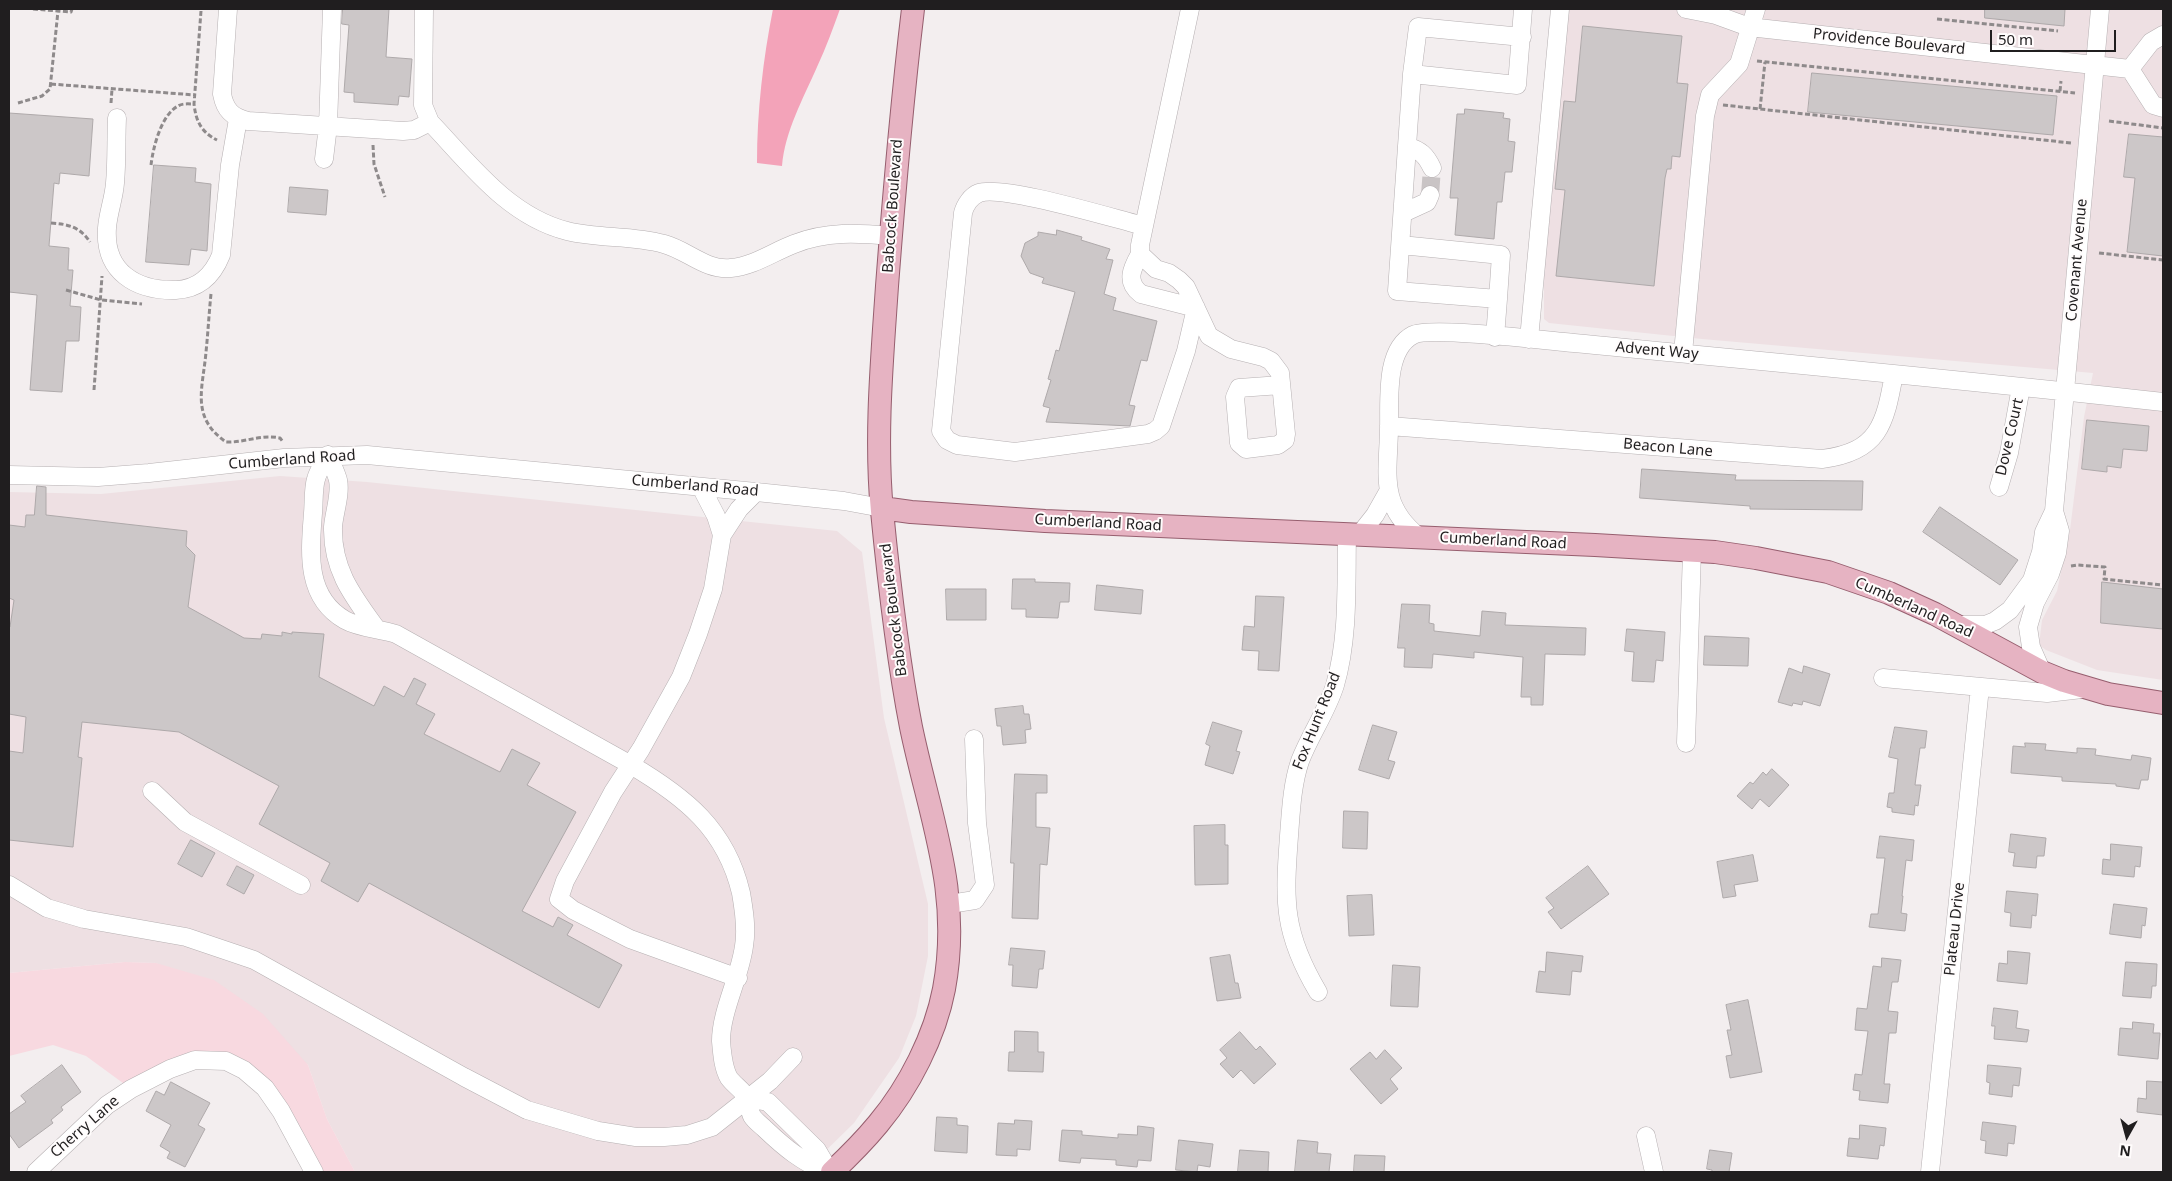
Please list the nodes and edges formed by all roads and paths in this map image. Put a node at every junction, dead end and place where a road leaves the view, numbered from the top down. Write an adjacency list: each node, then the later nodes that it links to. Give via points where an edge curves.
1 (33, 9): 13 (path)
2 (72, 9): 13 (path, via 71,12)
3 (228, 9): 36 (street, via 222,94 224,104)
4 (332, 9): 39 (street)
5 (424, 9): 38 (street, via 423,105)
6 (913, 9): 53 (main road, Babcock Boulevard, via 900,117)
7 (1190, 9): 52 (street)
8 (1523, 9): 19 (street)
9 (1560, 9): 67 (street)
10 (1686, 9): 16 (street, Providence Boulevard)
11 (1756, 9): 16 (street)
12 (2100, 9): 22 (street, Covenant Avenue)
13 (58, 11): 26 (path)
14 (201, 11): 29 (path)
15 (1937, 19): 17 (path)
16 (1750, 27): 22 (street, Providence Boulevard); 68 (street, via 1739,64 1710,95 1705,116)
17 (2058, 31)
18 (2163, 35): 23 (street, via 2151,42)
19 (1522, 37): 24 (street, via 1418,27); 24 (street, via 1517,85)
20 (1756, 61): 21 (path)
21 (1765, 62): 27 (path); 34 (path)
22 (2094, 66): 23 (street, Providence Boulevard); 73 (street, Covenant Avenue)
23 (2130, 70): 33 (street, via 2153,105)
24 (1412, 74): 44 (street)
25 (2061, 81): 27 (path)
26 (51, 84): 29 (path); 30 (path, via 45,95)
27 (2060, 91): 28 (path)
28 (2075, 93)
29 (195, 95): 31 (path)
30 (18, 103)
31 (194, 104): 42 (path, via 203,131); 46 (path, via 179,105 171,113 155,139)
32 (1718, 105): 34 (path)
33 (2163, 108)
34 (1760, 109): 43 (path)
35 (117, 118): 60 (street, via 115,185 107,227 113,260 128,280 148,288 181,290)
36 (238, 119): 39 (street); 60 (street, via 221,255)
37 (2109, 121): 40 (path)
38 (430, 122): 41 (street, via 414,130); 53 (street, via 504,199 525,214 568,231 648,240 715,267 730,268 823,235 858,233)
39 (328, 126): 41 (street); 45 (street)
40 (2163, 128)
41 (372, 129): 49 (path, via 374,164)
42 (222, 143)
43 (2071, 143)
44 (1407, 146): 47 (street, via 1419,150 1428,158); 50 (street)
45 (324, 159)
46 (151, 165)
47 (1432, 168)
48 (1430, 196): 50 (street, via 1427,202)
49 (385, 197)
50 (1403, 213): 55 (street)
51 (51, 223): 54 (path, via 75,227)
52 (1144, 226): 57 (street); 65 (street, via 1029,196 988,191 973,196 962,213 943,436 957,445 1015,452 1155,431 1165,419)
53 (891, 236): 83 (main road, Babcock Boulevard, via 882,362)
54 (92, 244)
55 (1401, 245): 62 (street, via 1501,255); 62 (street, via 1398,290)
56 (2099, 253): 58 (path)
57 (1140, 254): 65 (street, via 1156,269 1180,280); 65 (street, via 1131,277 1136,290)
58 (2163, 260)
59 (102, 270): 63 (path)
60 (204, 281): 77 (path, via 211,290 200,396 204,418 226,442 266,436 280,438 284,443)
61 (66, 290): 63 (path)
62 (1498, 299): 66 (street)
63 (101, 300): 64 (path); 72 (path)
64 (151, 305)
65 (1196, 308): 70 (street, via 1209,336 1231,349 1272,362 1280,373)
66 (1495, 337): 67 (street, Advent Way); 75 (street, Advent Way, via 1421,332 1403,342 1397,352 1390,381)
67 (1529, 339): 68 (street, Advent Way)
68 (1683, 353): 69 (street, Advent Way)
69 (1894, 374): 71 (street, Advent Way); 75 (street, Beacon Lane, via 1886,413 1875,436 1852,452 1822,459)
70 (1281, 385)
71 (2021, 388): 73 (street, Advent Way); 80 (street, Dove Court, via 2009,453)
72 (94, 390)
73 (2066, 392): 74 (street, Advent Way); 84 (street, Covenant Avenue)
74 (2163, 402)
75 (1390, 426): 82 (street, Advent Way)
76 (328, 455): 77 (street, Cumberland Road); 79 (street, Cumberland Road, via 411,458); 85 (street, via 316,480); 86 (street, via 338,482)
77 (284, 458): 78 (street, Cumberland Road, via 149,474 98,477)
78 (9, 475)
79 (701, 487): 81 (street, Cumberland Road); 88 (street)
80 (1998, 487)
81 (756, 492): 83 (street, Cumberland Road); 88 (street, via 739,509)
82 (1388, 492): 87 (street, Advent Way, via 1378,510); 89 (street, Advent Way, via 1400,520)
83 (882, 508): 87 (main road, Cumberland Road, via 1045,521); 106 (main road, Babcock Boulevard, via 903,684 937,830)
84 (2054, 511): 93 (street, Covenant Avenue, via 2044,532 2032,580 2010,610 1985,625); 95 (street, Covenant Avenue, via 2060,531 2057,553 2028,627 2031,647)
85 (312, 524): 86 (street); 94 (street, via 310,554 317,588 333,611 344,620)
86 (333, 527): 94 (street, via 335,554 342,576)
87 (1354, 534): 89 (main road, Cumberland Road); 108 (street, Fox Hunt Road, via 1340,662 1328,704 1307,745 1292,792 1286,879 1288,920 1302,966)
88 (722, 535): 102 (street, via 713,589 681,677)
89 (1419, 537): 90 (main road, Cumberland Road)
90 (1692, 551): 93 (main road, Cumberland Road, via 1756,558 1828,572 1889,593); 101 (street)
91 (2065, 569): 92 (path, via 2077,565 2105,567 2104,579)
92 (2163, 585)
93 (1957, 625): 95 (main road, Cumberland Road)
94 (376, 628): 102 (street, via 396,634)
95 (2042, 672): 98 (main road, Cumberland Road)
96 (1883, 678): 97 (street)
97 (1980, 687): 98 (street, via 2047,693); 116 (street, Plateau Drive)
98 (2086, 689): 99 (main road, Cumberland Road)
99 (2163, 703)
100 (974, 739): 106 (street, via 977,823 985,885 975,900)
101 (1686, 743)
102 (631, 765): 107 (street, via 683,799 715,833 728,854 736,875 745,924); 107 (street, via 606,804 559,899 573,910 630,939)
103 (152, 791): 105 (street, via 185,822)
104 (9, 885): 110 (street, via 47,908 84,919 186,937 254,960 477,1084 527,1110 556,1120 636,1137 688,1135 712,1127)
105 (301, 885)
106 (950, 904): 114 (main road, Babcock Boulevard, via 944,990 926,1043 880,1123)
107 (738, 978): 110 (street, via 721,1039 722,1059 729,1078)
108 (1318, 992)
109 (794, 1057): 110 (street, via 770,1082)
110 (747, 1098): 114 (street, via 768,1102 817,1150)
111 (1646, 1136): 115 (street)
112 (36, 1172): 113 (street, Cherry Lane, via 107,1105 130,1089 195,1060 226,1062 244,1070 265,1088 281,1110)
113 (314, 1172)
114 (830, 1172)
115 (1654, 1172)
116 (1930, 1172)

